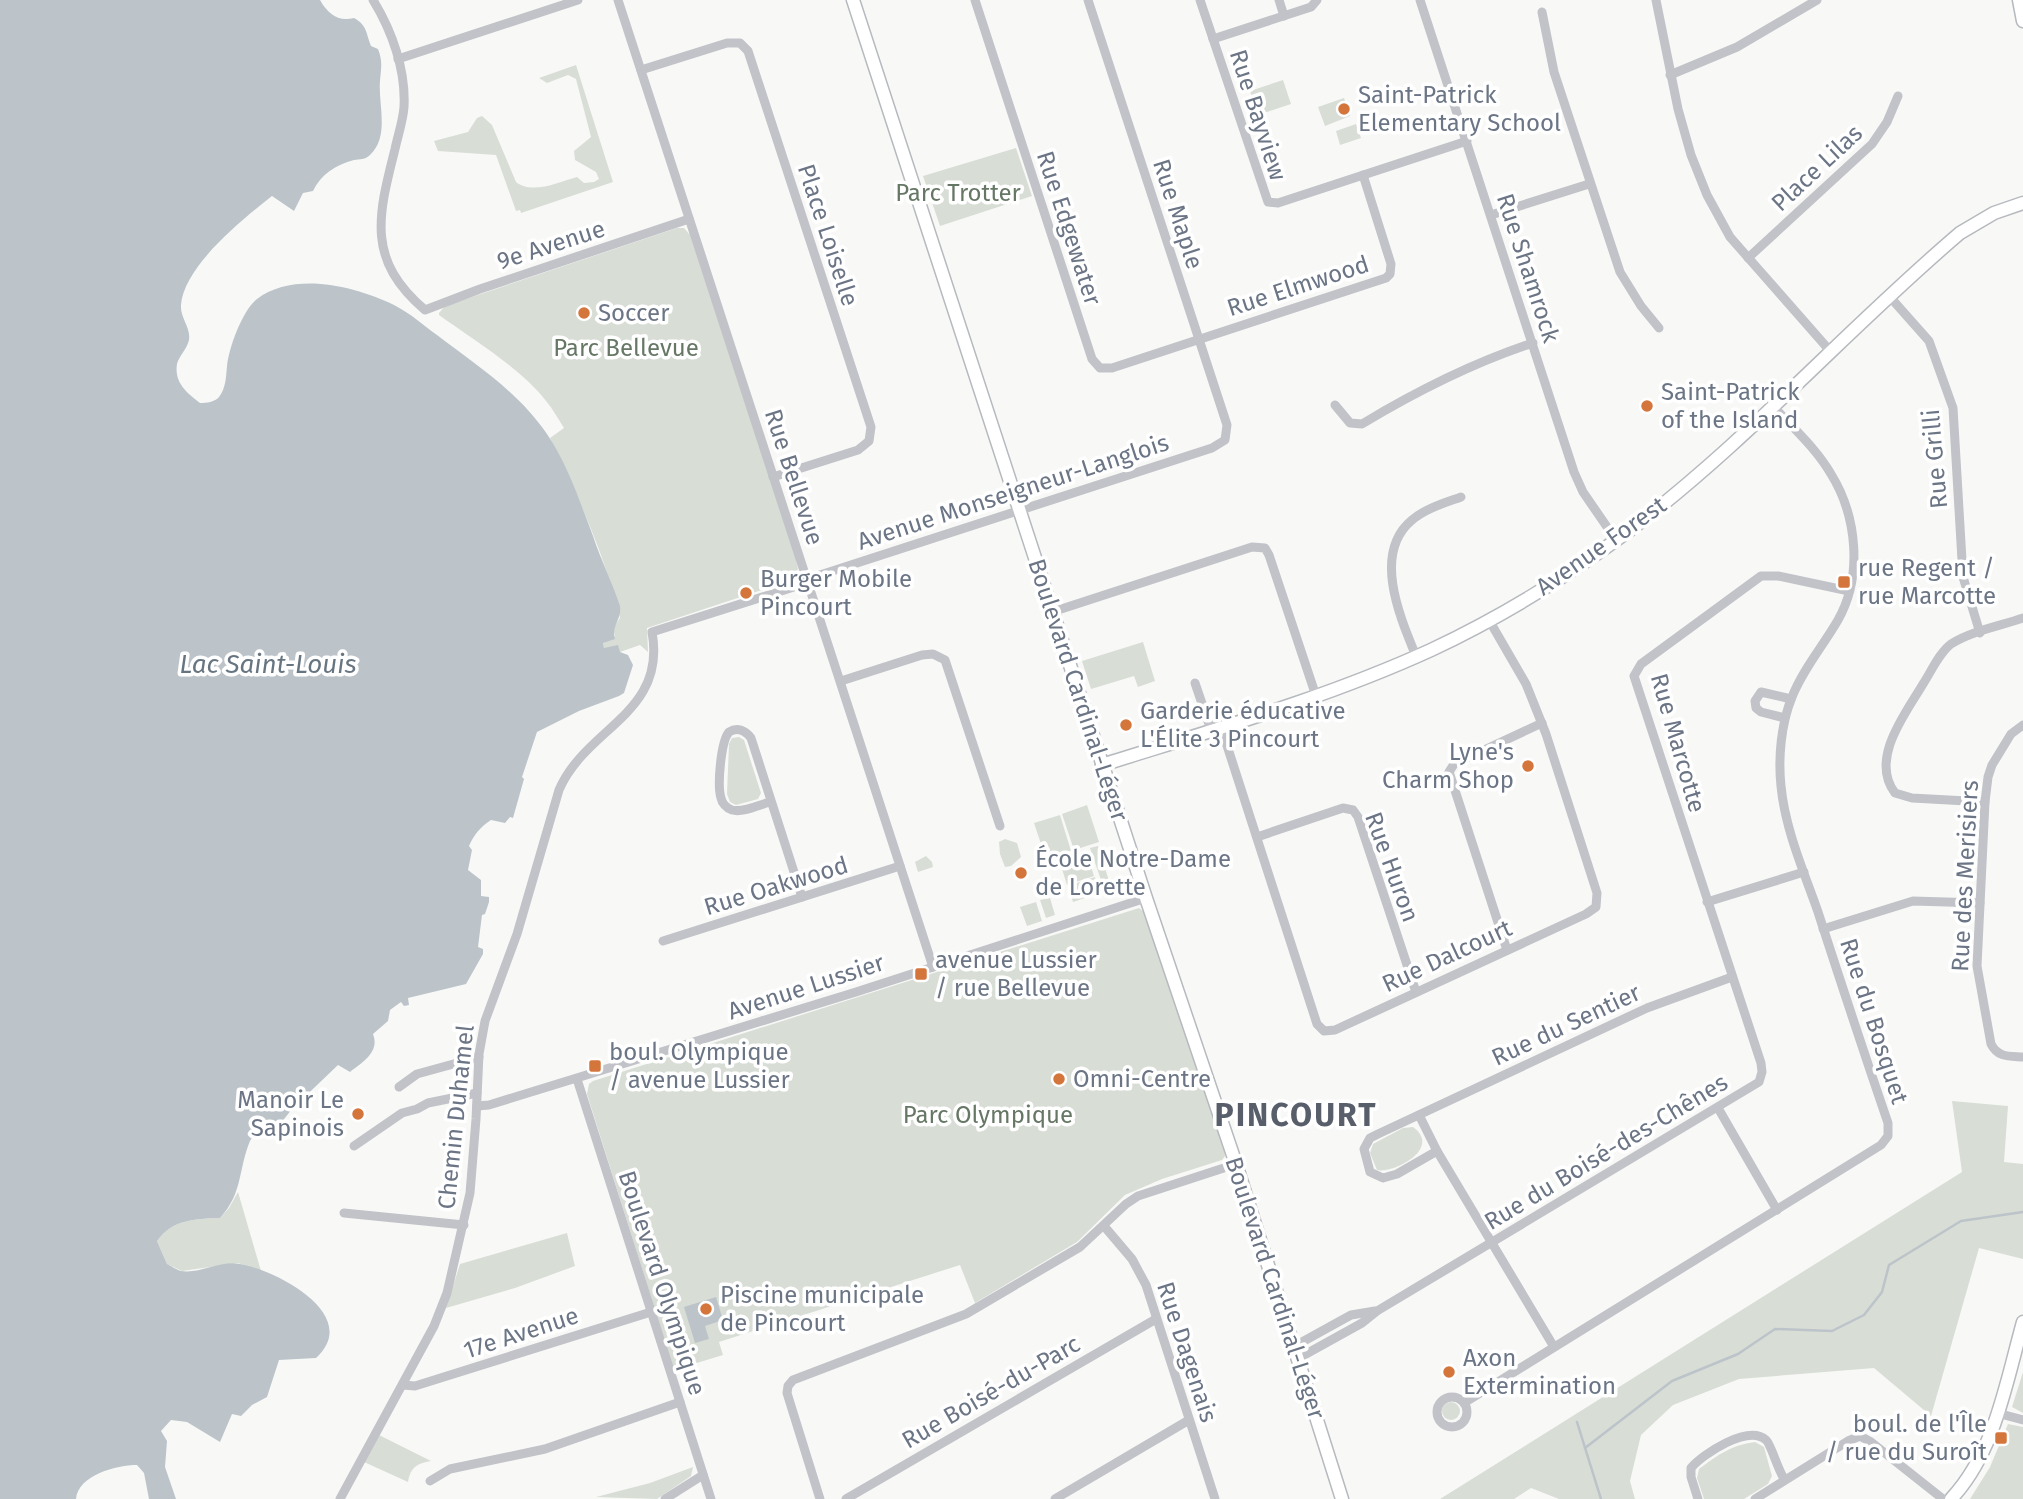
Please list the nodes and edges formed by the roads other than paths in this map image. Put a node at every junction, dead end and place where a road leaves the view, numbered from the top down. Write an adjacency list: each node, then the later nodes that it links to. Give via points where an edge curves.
1 (373, 0): 18 (street, via 388,26)
2 (578, 0): 18 (street)
3 (618, 0): 19 (street, Rue Bellevue)
4 (853, 0): 39 (street, Boulevard Cardinal-Léger)
5 (975, 0): 31 (street, Rue Edgewater, via 1095,364 1112,368)
6 (1088, 0): 31 (street, Rue Maple)
7 (1200, 0): 17 (street, Rue Bayview)
8 (1279, 0): 15 (street)
9 (1317, 0): 15 (street, via 1311,7)
10 (1420, 0): 22 (street, Rue Shamrock)
11 (1657, 0): 20 (street)
12 (1817, 0): 20 (street, via 1737,47)
13 (2019, 0): 16 (street)
14 (1542, 12): 24 (street, via 1554,72)
15 (1284, 16): 17 (street)
16 (2023, 21)
17 (1213, 39): 23 (street, Rue Bayview, via 1268,202 1278,203)
18 (398, 59): 27 (street, 9e Avenue, via 404,103 383,207 382,244 394,276 425,310)
19 (641, 70): 27 (street, Rue Bellevue); 37 (street, Place Loiselle, via 727,43 740,43 748,51 871,427 869,441 858,450)
20 (1670, 75): 28 (street, via 1691,155 1707,195 1730,237)
21 (1898, 96): 28 (street, Place Lilas, via 1872,144)
22 (1467, 141): 23 (street, Rue Bayview); 26 (street, Rue Shamrock)
23 (1363, 175): 31 (street, Rue Elmwood, via 1391,264 1390,274)
24 (1590, 184): 26 (street); 30 (street, via 1620,272)
25 (2023, 203): 29 (street, Avenue Forest, via 1967,228)
26 (1491, 215): 32 (street, Rue Shamrock)
27 (689, 219): 37 (street, Rue Bellevue)
28 (1748, 258): 33 (street)
29 (1890, 297): 33 (street, Avenue Forest); 47 (street, Rue Grilli, via 1929,341 1953,408 1963,577)
30 (1659, 328)
31 (1198, 339): 36 (street, Rue Maple, via 1227,425)
32 (1533, 343): 34 (street, via 1432,383 1362,424 1350,423); 40 (street, Rue Shamrock, via 1576,478)
33 (1831, 352): 35 (street, Avenue Forest)
34 (1335, 405)
35 (1773, 406): 40 (street, Avenue Forest); 42 (street, Rue du Bosquet, via 1826,465 1844,498 1853,542)
36 (1225, 440): 39 (street, Avenue Monseigneur-Langlois)
37 (773, 477): 41 (street, Rue Bellevue)
38 (1461, 497): 48 (street, via 1418,516 1394,546 1396,599)
39 (1019, 510): 41 (street, Avenue Monseigneur-Langlois); 43 (street, Boulevard Cardinal-Léger)
40 (1616, 540): 45 (street, Avenue Forest)
41 (808, 581): 46 (street, Avenue Monseigneur-Langlois); 49 (street, Rue Bellevue)
42 (1849, 592): 52 (street, Rue du Bosquet, via 1839,618); 66 (street, Rue Marcotte, via 1761,576 1635,672)
43 (1052, 612): 51 (street, via 1252,547 1265,548); 57 (street, Boulevard Cardinal-Léger)
44 (2023, 618): 47 (street)
45 (1489, 620): 48 (street, Avenue Forest); 54 (street, Rue Dalcourt, via 1526,684)
46 (652, 632): 74 (street, Chemin Duhamel, via 654,656 639,700 585,750 559,790 517,934 487,1012)
47 (1980, 633): 59 (street, via 1954,643 1943,653 1894,734 1887,764 1891,788 1902,797)
48 (1416, 656): 51 (street, Avenue Forest)
49 (841, 681): 60 (street, via 928,654 944,660); 62 (street, Rue Bellevue)
50 (1195, 683): 56 (street, Rue Dalcourt)
51 (1316, 696): 56 (street, Avenue Forest)
52 (1791, 699): 53 (street, Rue du Bosquet); 53 (street, via 1761,692 1755,701 1761,712)
53 (1785, 718): 63 (street, Rue du Bosquet, via 1781,786)
54 (1542, 723): 70 (street, Rue Dalcourt, via 1598,902 1593,911); 70 (street, via 1454,764 1449,772)
55 (2023, 725): 59 (street, Rue des Merisiers, via 2011,734 1992,765)
56 (1216, 729): 57 (street, Avenue Forest); 61 (street, Rue Dalcourt)
57 (1102, 765): 65 (street, Boulevard Cardinal-Léger)
58 (770, 802): 58 (street, via 751,738 744,731 729,732 722,744 722,801 734,810); 64 (street)
59 (1985, 802): 67 (street, Rue des Merisiers)
60 (1000, 826)
61 (1257, 837): 73 (street, Rue Huron, via 1343,808 1353,810); 73 (street, Rue Dalcourt, via 1320,1028 1335,1030)
62 (900, 866): 64 (street, Rue Oakwood); 71 (street, Rue Bellevue)
63 (1804, 872): 66 (street); 68 (street, Rue du Bosquet)
64 (802, 897): 69 (street, Rue Oakwood)
65 (1146, 898): 71 (street, Avenue Lussier); 84 (street, Boulevard Cardinal-Léger)
66 (1707, 902): 72 (street, Rue Marcotte)
67 (1980, 902): 68 (street, via 1913,901); 75 (street, Rue des Merisiers, via 1977,966 1992,1044 1998,1054)
68 (1823, 929): 85 (street, Rue du Bosquet, via 1889,1132 1881,1145)
69 (663, 941)
70 (1507, 950): 73 (street, Rue Dalcourt)
71 (933, 967): 76 (street, Avenue Lussier)
72 (1731, 977): 80 (street, Rue du Boisé-des-Chênes, via 1762,1072 1759,1082); 81 (street, Rue du Sentier, via 1647,1008)
73 (1416, 992)
74 (479, 1057): 77 (street, via 417,1074); 78 (street, Chemin Duhamel)
75 (2023, 1057)
76 (577, 1079): 79 (street, Avenue Lussier); 90 (street, Boulevard Olympique)
77 (399, 1087)
78 (477, 1093): 79 (street, Chemin Duhamel); 82 (street, via 428,1102 402,1113)
79 (477, 1106): 87 (street, Chemin Duhamel)
80 (1718, 1108): 85 (street); 89 (street, Rue du Boisé-des-Chênes)
81 (1419, 1115): 83 (street); 83 (street, Rue du Sentier, via 1366,1143 1364,1156 1370,1172 1390,1177)
82 (355, 1146)
83 (1437, 1151): 89 (street)
84 (1236, 1164): 88 (street, via 1138,1196); 94 (street, Boulevard Cardinal-Léger)
85 (1777, 1210): 93 (street, Rue du Bosquet)
86 (344, 1213): 87 (street)
87 (464, 1224): 95 (street, Chemin Duhamel, via 445,1301)
88 (1104, 1226): 91 (street, Rue Dagenais, via 1139,1271); 107 (street, via 1063,1259 967,1314 793,1380 787,1393)
89 (1492, 1242): 93 (street); 94 (street, Rue du Boisé-des-Chênes, via 1377,1311 1351,1315)
90 (651, 1312): 95 (street, 17e Avenue, via 415,1386); 96 (street, Boulevard Olympique)
91 (1156, 1319): 99 (street, Rue Dagenais); 108 (street, Rue Boisé-du-Parc)
92 (2023, 1322): 98 (street)
93 (1554, 1346): 97 (street, Rue du Bosquet)
94 (1295, 1353): 111 (street, Boulevard Cardinal-Léger)
95 (403, 1385): 104 (street, Chemin Duhamel)
96 (680, 1402): 101 (street, Boulevard Olympique); 103 (street, via 545,1450 450,1469)
97 (1464, 1403)
98 (1997, 1413): 100 (street); 115 (street, via 1974,1468)
99 (1189, 1420): 109 (street); 110 (street, Rue Dagenais)
100 (2023, 1420)
101 (703, 1475): 105 (street); 106 (street, Boulevard Olympique)
102 (1785, 1480): 112 (street, via 1765,1438 1740,1438 1721,1445 1691,1468); 113 (street); 114 (street, via 1860,1436)
103 (430, 1481)
104 (340, 1499)
105 (665, 1499)
106 (711, 1499)
107 (820, 1499)
108 (846, 1499)
109 (1055, 1499)
110 (1215, 1499)
111 (1342, 1499)
112 (1698, 1499)
113 (1755, 1499)
114 (1943, 1499)
115 (1951, 1499)

